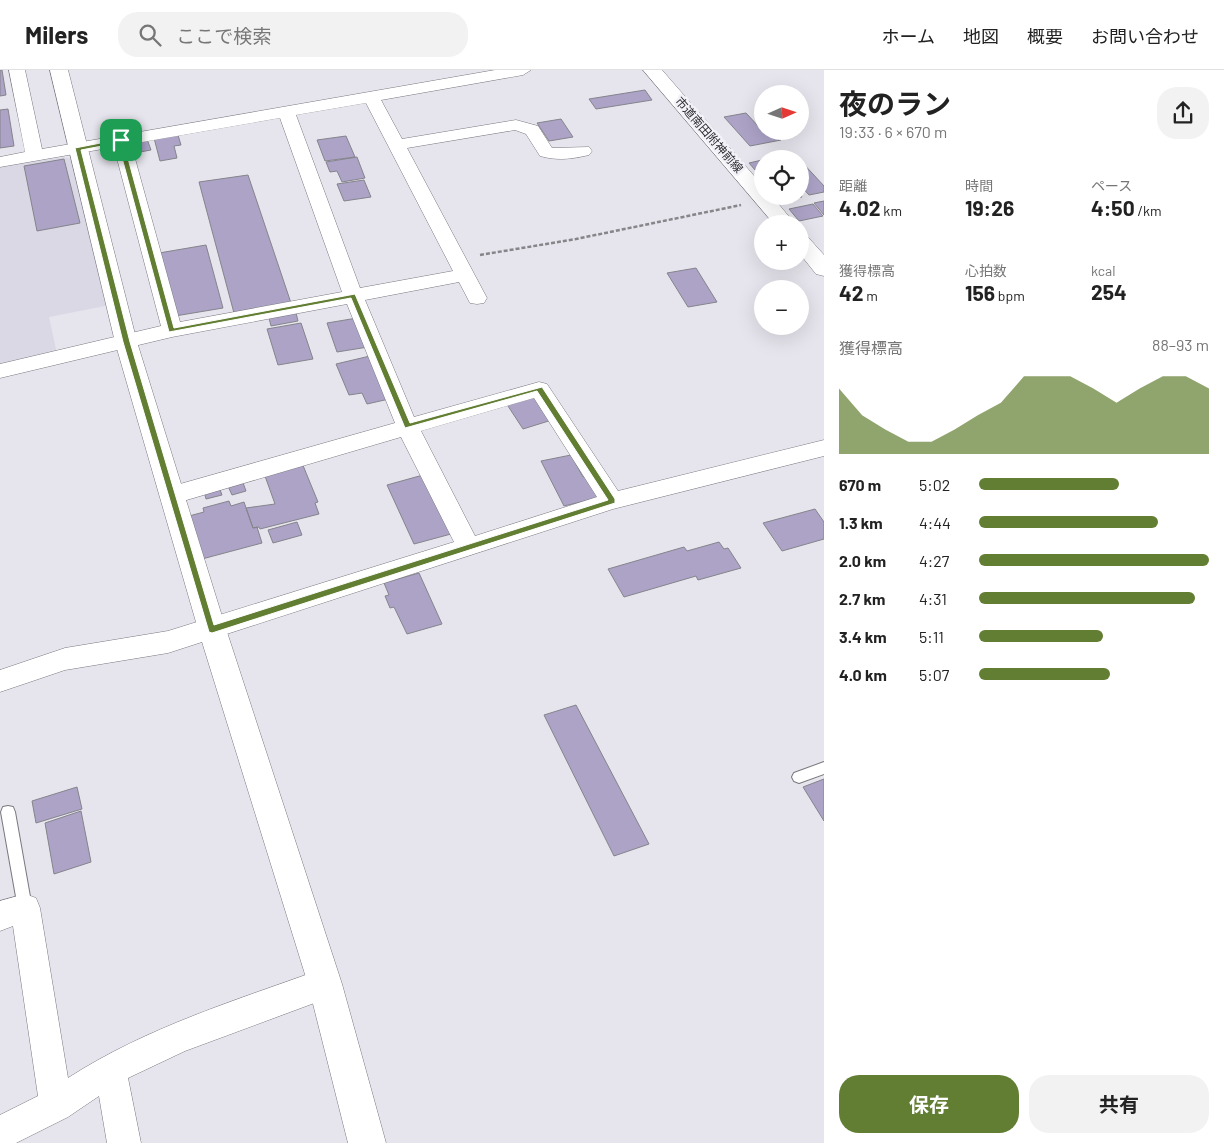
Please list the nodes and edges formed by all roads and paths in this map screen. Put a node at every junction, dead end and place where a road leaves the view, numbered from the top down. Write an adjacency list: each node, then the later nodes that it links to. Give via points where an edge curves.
1 (17, 70): 11 (street)
2 (60, 70): 9 (street)
3 (523, 70): 5 (street)
4 (652, 70): 13 (street, 市道南田附神前線)
5 (371, 97): 6 (street); 8 (street)
6 (286, 110): 7 (street); 20 (street)
7 (121, 140): 9 (street); 22 (street)
8 (396, 145): 10 (street, via 516,125 532,130 546,152 556,155); 18 (street)
9 (78, 148): 11 (street); 23 (street)
10 (583, 151)
11 (35, 156): 12 (street)
12 (0, 162)
13 (754, 187)
14 (754, 202): 18 (path)
15 (769, 205): 16 (street, 市道南田附神前線)
16 (778, 215)
17 (809, 252): 19 (street)
18 (461, 267): 20 (street); 21 (street)
19 (824, 269)
20 (353, 295): 22 (street); 25 (street)
21 (477, 298)
22 (172, 330): 23 (street)
23 (126, 342): 24 (street); 27 (street)
24 (0, 371)
25 (408, 426): 27 (street); 28 (street, via 539,388); 29 (street)
26 (824, 448): 28 (street)
27 (173, 495): 30 (street)
28 (612, 501): 29 (street)
29 (468, 546): 30 (street)
30 (212, 630): 31 (street, via 168,642 66,659); 36 (street)
31 (0, 681)
32 (824, 768): 33 (lane)
33 (799, 777)
34 (8, 812): 35 (lane)
35 (13, 912): 38 (street)
36 (325, 984): 37 (street, via 178,1037); 41 (street)
37 (110, 1070): 38 (street); 40 (street)
38 (56, 1105): 39 (street)
39 (0, 1132)
40 (124, 1143)
41 (367, 1143)

